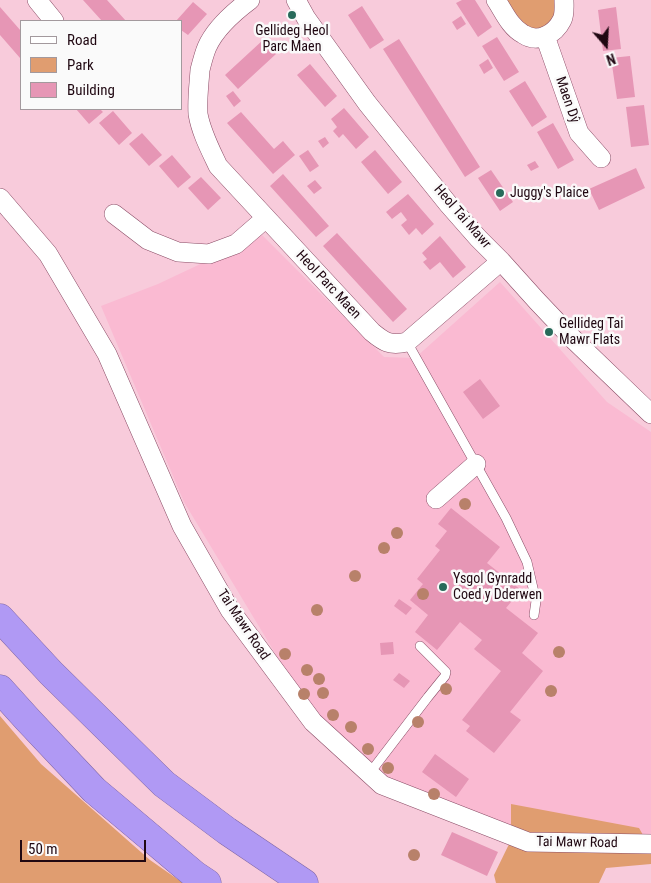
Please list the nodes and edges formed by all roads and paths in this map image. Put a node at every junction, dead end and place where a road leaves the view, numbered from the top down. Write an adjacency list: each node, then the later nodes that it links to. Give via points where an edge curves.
1 (37, 0): 6 (street)
2 (250, 0): 8 (street, Heol Parc Maen, via 224,21 207,46)
3 (296, 0): 13 (street, Heol Tai Mawr, via 384,124 449,205)
4 (496, 0): 7 (street, via 513,26 524,36 536,39)
5 (564, 0): 7 (street, via 563,18 553,32)
6 (53, 20)
7 (545, 36): 9 (street, Maen Dŷ, via 579,133)
8 (189, 102): 12 (street, Heol Parc Maen, via 199,116 218,166)
9 (601, 158)
10 (0, 198): 22 (street, Tai Mawr Road, via 48,254 106,354 182,526 230,610 313,722)
11 (114, 214): 12 (street, via 148,240 178,252 210,254 236,244)
12 (266, 218): 14 (street, Heol Parc Maen, via 372,332 384,342)
13 (501, 261): 14 (street); 15 (street, Heol Tai Mawr, via 575,341)
14 (406, 342): 16 (lane)
15 (651, 414)
16 (476, 464): 17 (street); 18 (lane, via 528,562 536,601)
17 (436, 499)
18 (534, 615)
19 (0, 618): 25 (highway, via 164,784)
20 (420, 646): 22 (lane, via 446,672 445,676)
21 (0, 689): 24 (highway, via 94,790)
22 (369, 774): 23 (street, Tai Mawr Road, via 382,786 528,842)
23 (651, 844)
24 (207, 883)
25 (304, 883)

